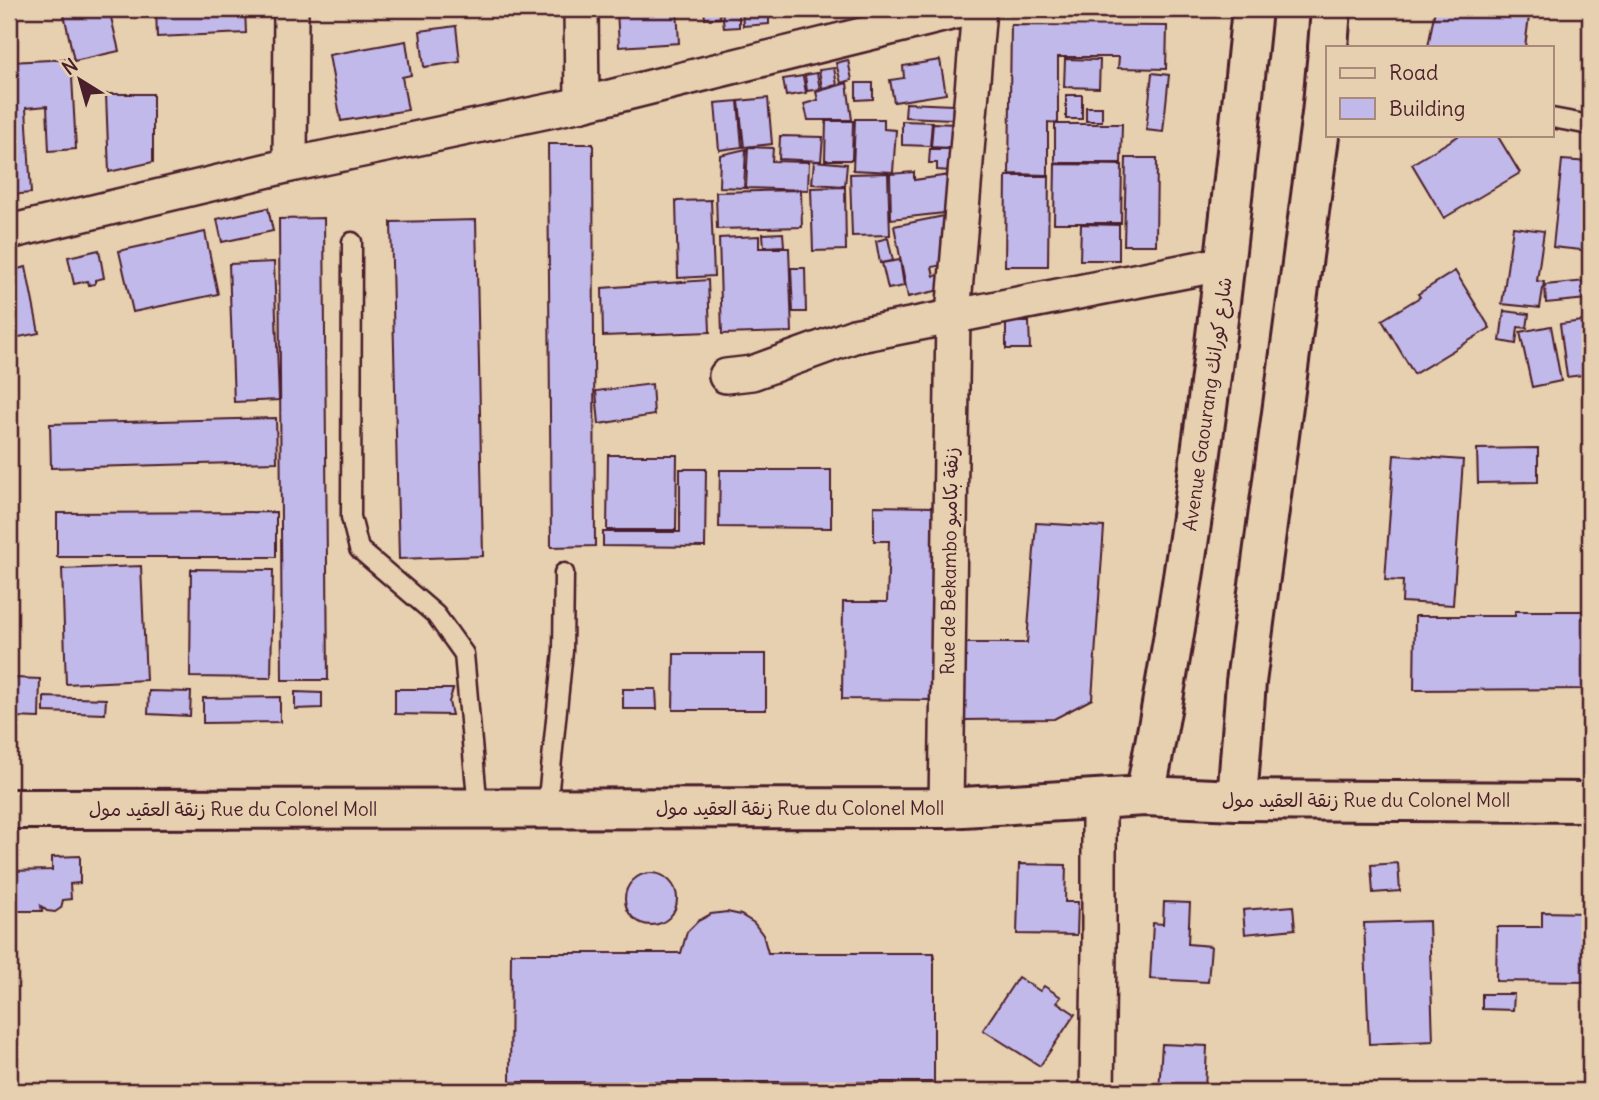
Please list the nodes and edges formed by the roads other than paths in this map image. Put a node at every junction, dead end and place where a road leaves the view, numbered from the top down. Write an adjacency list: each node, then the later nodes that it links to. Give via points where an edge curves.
1 (291, 9): 13 (street)
2 (581, 9): 9 (street)
3 (967, 9): 9 (street)
4 (979, 9): 17 (street, Rue de Bekambo زنقة بكامبو)
5 (1252, 9): 16 (main road, Avenue Gaourang شارع كورانك)
6 (1331, 9): 7 (main road)
7 (1328, 46)
8 (1326, 92): 10 (main road)
9 (582, 104): 13 (street)
10 (1325, 114): 22 (main road, via 1246,682)
11 (1554, 118): 12 (lane)
12 (1590, 125)
13 (290, 165): 14 (street)
14 (9, 232)
15 (352, 242): 27 (lane, via 351,517 359,549 436,615 464,654)
16 (1226, 263): 17 (street); 20 (main road, Avenue Gaourang شارع كورانك, via 1178,611)
17 (953, 315): 18 (street, via 854,336 751,373); 25 (street, Rue de Bekambo زنقة بكامبو)
18 (726, 376)
19 (564, 573): 24 (lane, via 563,651)
20 (1145, 796): 21 (main road, زنقة العقيد مول Rue du Colonel Moll); 22 (main road, زنقة العقيد مول Rue du Colonel Moll)
21 (1099, 799): 25 (main road, زنقة العقيد مول Rue du Colonel Moll); 28 (street)
22 (1237, 800): 23 (main road, زنقة العقيد مول Rue du Colonel Moll)
23 (1590, 802)
24 (547, 808): 25 (main road, زنقة العقيد مول Rue du Colonel Moll); 27 (main road, زنقة العقيد مول Rue du Colonel Moll)
25 (946, 808)
26 (9, 809): 27 (main road, زنقة العقيد مول Rue du Colonel Moll)
27 (478, 809)
28 (1097, 1091)

